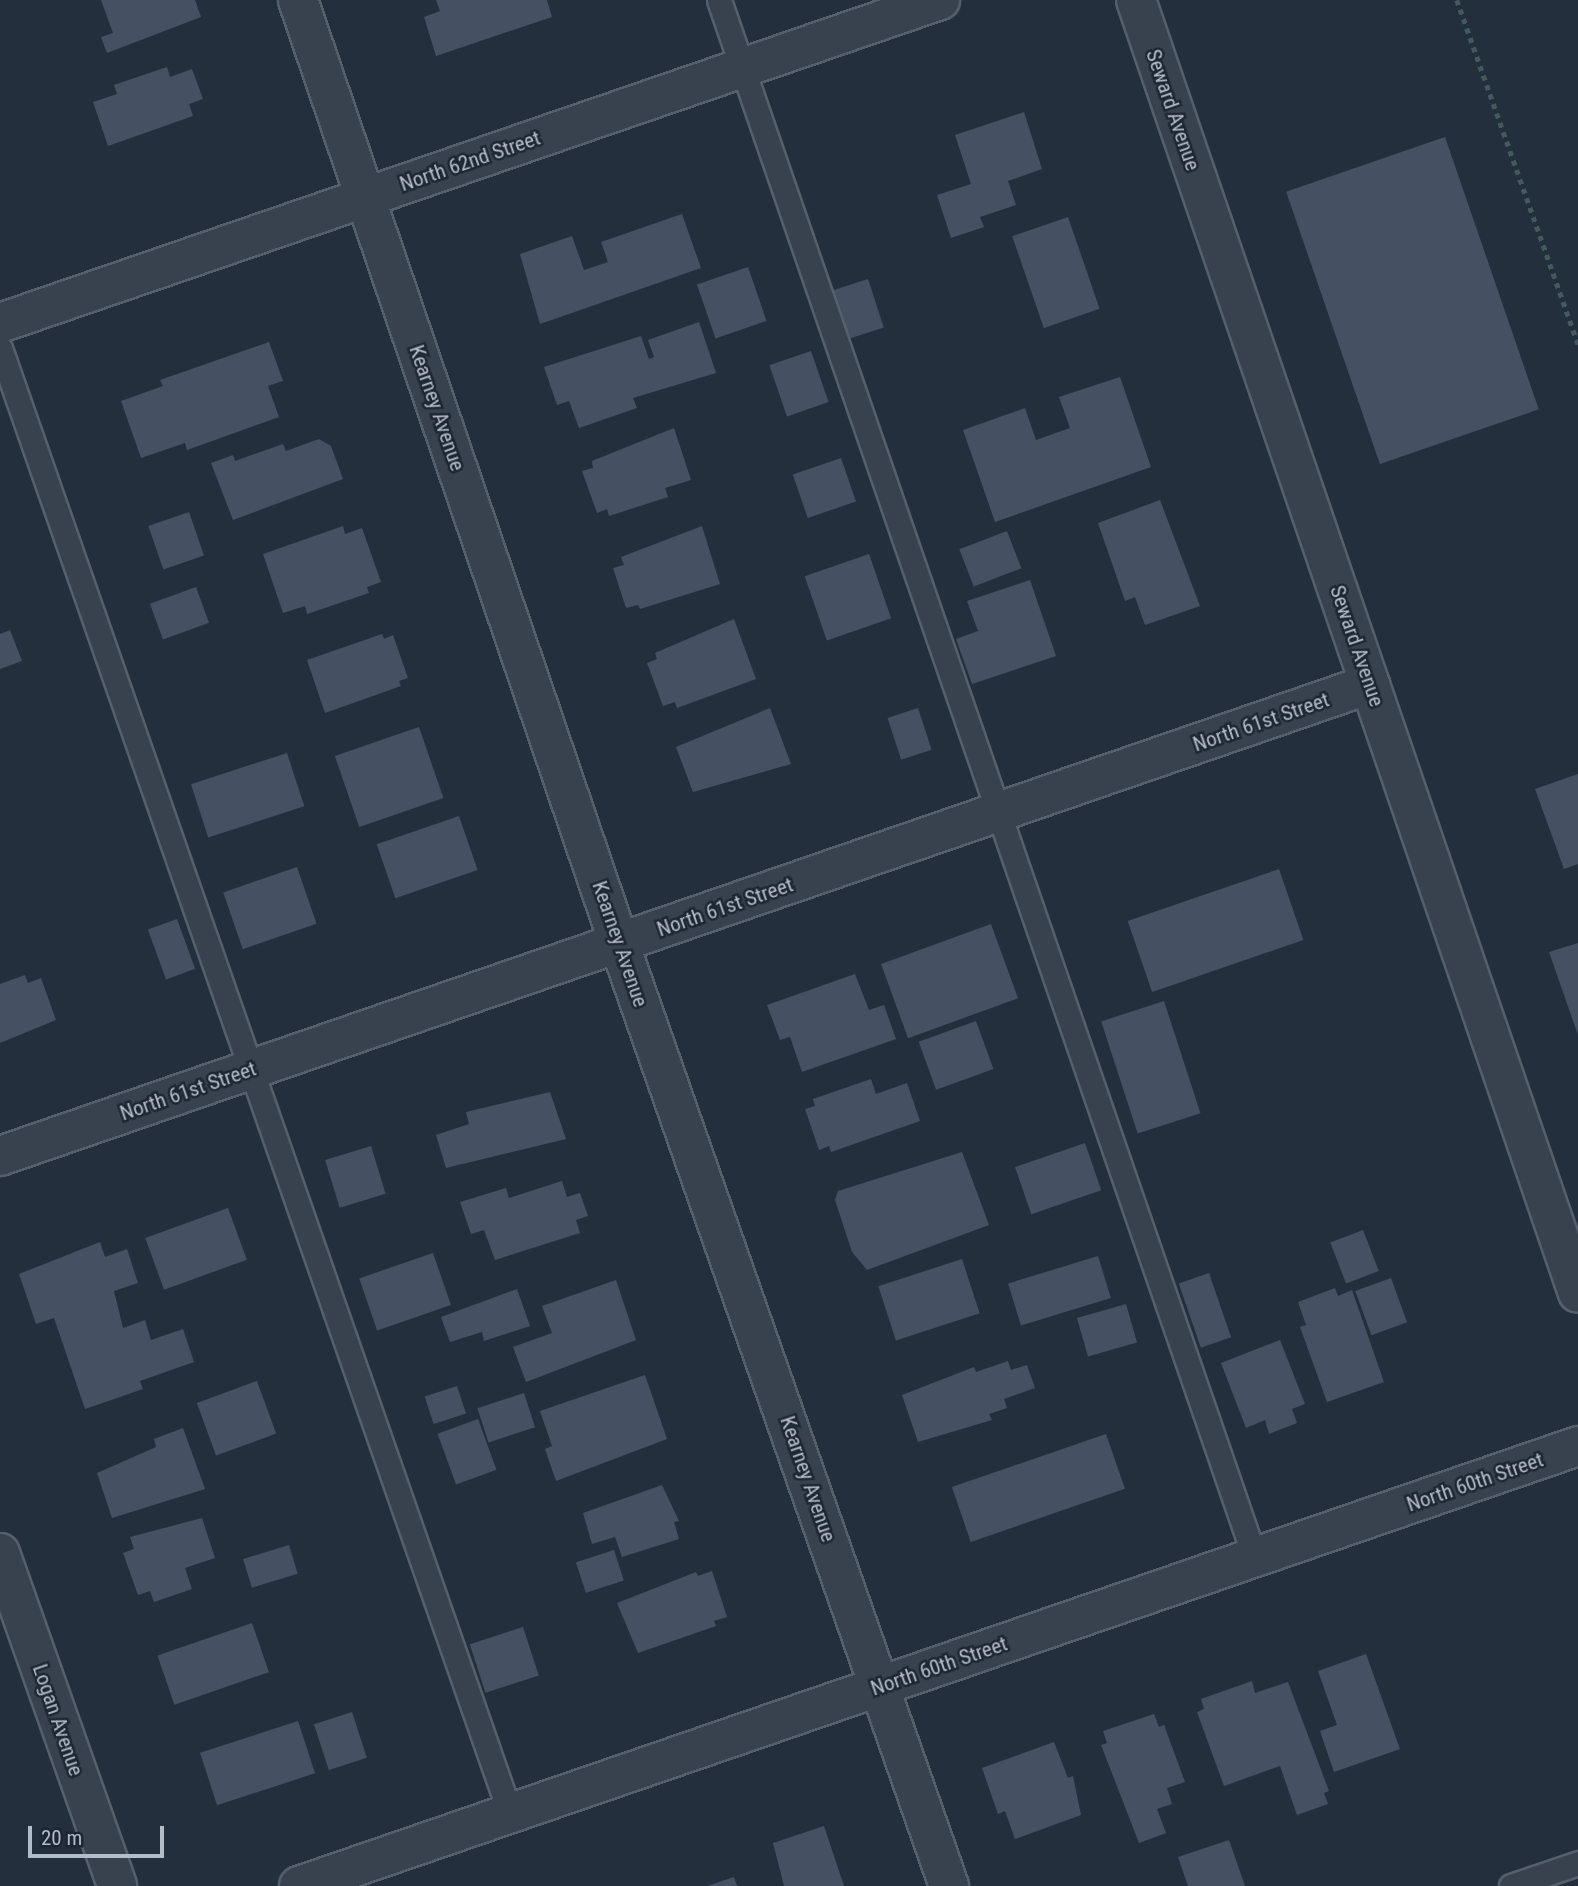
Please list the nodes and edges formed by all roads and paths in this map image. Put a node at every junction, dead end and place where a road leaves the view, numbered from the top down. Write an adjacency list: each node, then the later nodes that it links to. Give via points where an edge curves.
1 (298, 0): 7 (street, Kearney Avenue)
2 (719, 0): 6 (lane)
3 (940, 0): 6 (street, North 62nd Street)
4 (1136, 0): 11 (street, Seward Avenue)
5 (1457, 0): 9 (path)
6 (742, 68): 7 (street, North 62nd Street); 12 (lane)
7 (365, 197): 8 (street, North 62nd Street); 13 (street, Kearney Avenue)
8 (0, 323)
9 (1578, 344)
10 (0, 348): 14 (lane)
11 (1370, 684): 12 (street, North 61st Street); 16 (street, Seward Avenue)
12 (995, 814): 13 (street, North 61st Street); 19 (lane)
13 (619, 943): 14 (street, North 61st Street); 20 (street, Kearney Avenue)
14 (248, 1070): 15 (street, North 61st Street); 21 (lane)
15 (0, 1156)
16 (1578, 1293)
17 (1578, 1446): 19 (street, North 60th Street)
18 (0, 1553): 23 (street, Logan Avenue)
19 (1255, 1558): 20 (street, North 60th Street)
20 (881, 1686): 21 (street, North 60th Street); 25 (street, Kearney Avenue)
21 (510, 1813): 24 (street, North 60th Street)
22 (1578, 1863): 26 (lane)
23 (117, 1886)
24 (299, 1886)
25 (949, 1886)
26 (1511, 1886)

